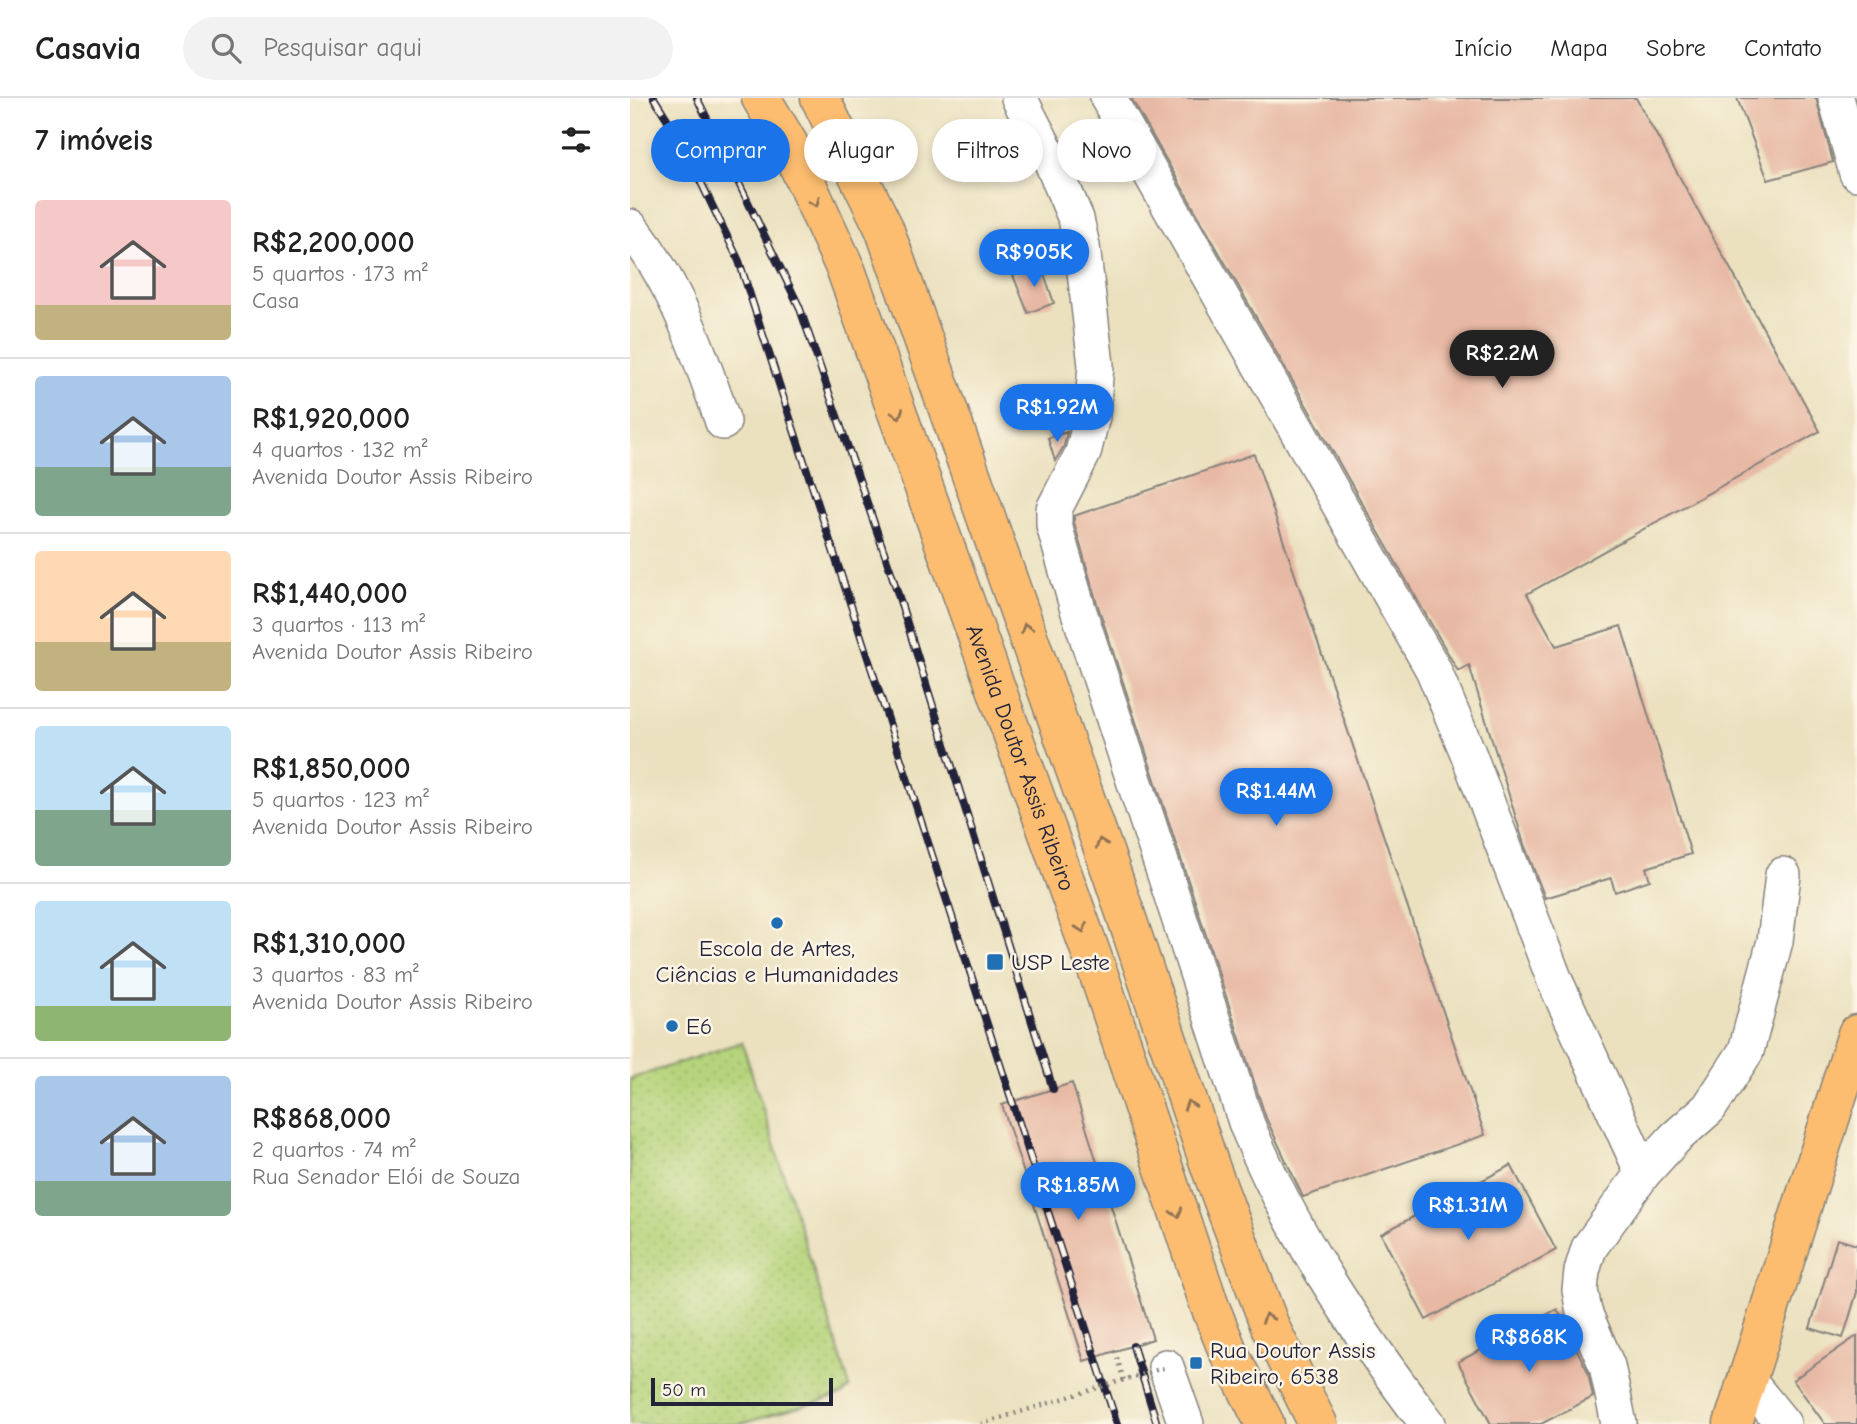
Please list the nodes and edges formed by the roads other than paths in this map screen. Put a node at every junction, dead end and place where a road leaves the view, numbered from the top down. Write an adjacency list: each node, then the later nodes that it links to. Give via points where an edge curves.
1 (761, 98): 15 (main road, Avenida Doutor Assis Ribeiro, one-way to 15, via 788,142 846,270 1101,981 1209,1304)
2 (820, 98): 16 (main road, Avenida Doutor Assis Ribeiro, one-way to 2, via 1271,1329 1211,1170 1112,874 884,228)
3 (1019, 98): 17 (street, via 1076,219 1096,365 1083,453 1054,509 1054,526 1077,606 1266,1172 1335,1296)
4 (1108, 98): 11 (street, via 1433,669 1555,981)
5 (1836, 98): 6 (street)
6 (1857, 173)
7 (630, 228): 8 (street, via 649,251 677,305)
8 (723, 422)
9 (1783, 875): 11 (street, via 1775,940 1746,1051 1709,1108)
10 (1857, 1034): 13 (main road)
11 (1643, 1173): 18 (street, via 1589,1248 1581,1271 1584,1312 1607,1366)
12 (1166, 1367): 14 (street)
13 (1748, 1381): 19 (main road); 20 (street)
14 (1186, 1424)
15 (1265, 1424)
16 (1318, 1424)
17 (1429, 1424)
18 (1619, 1424)
19 (1733, 1424)
20 (1783, 1424)

